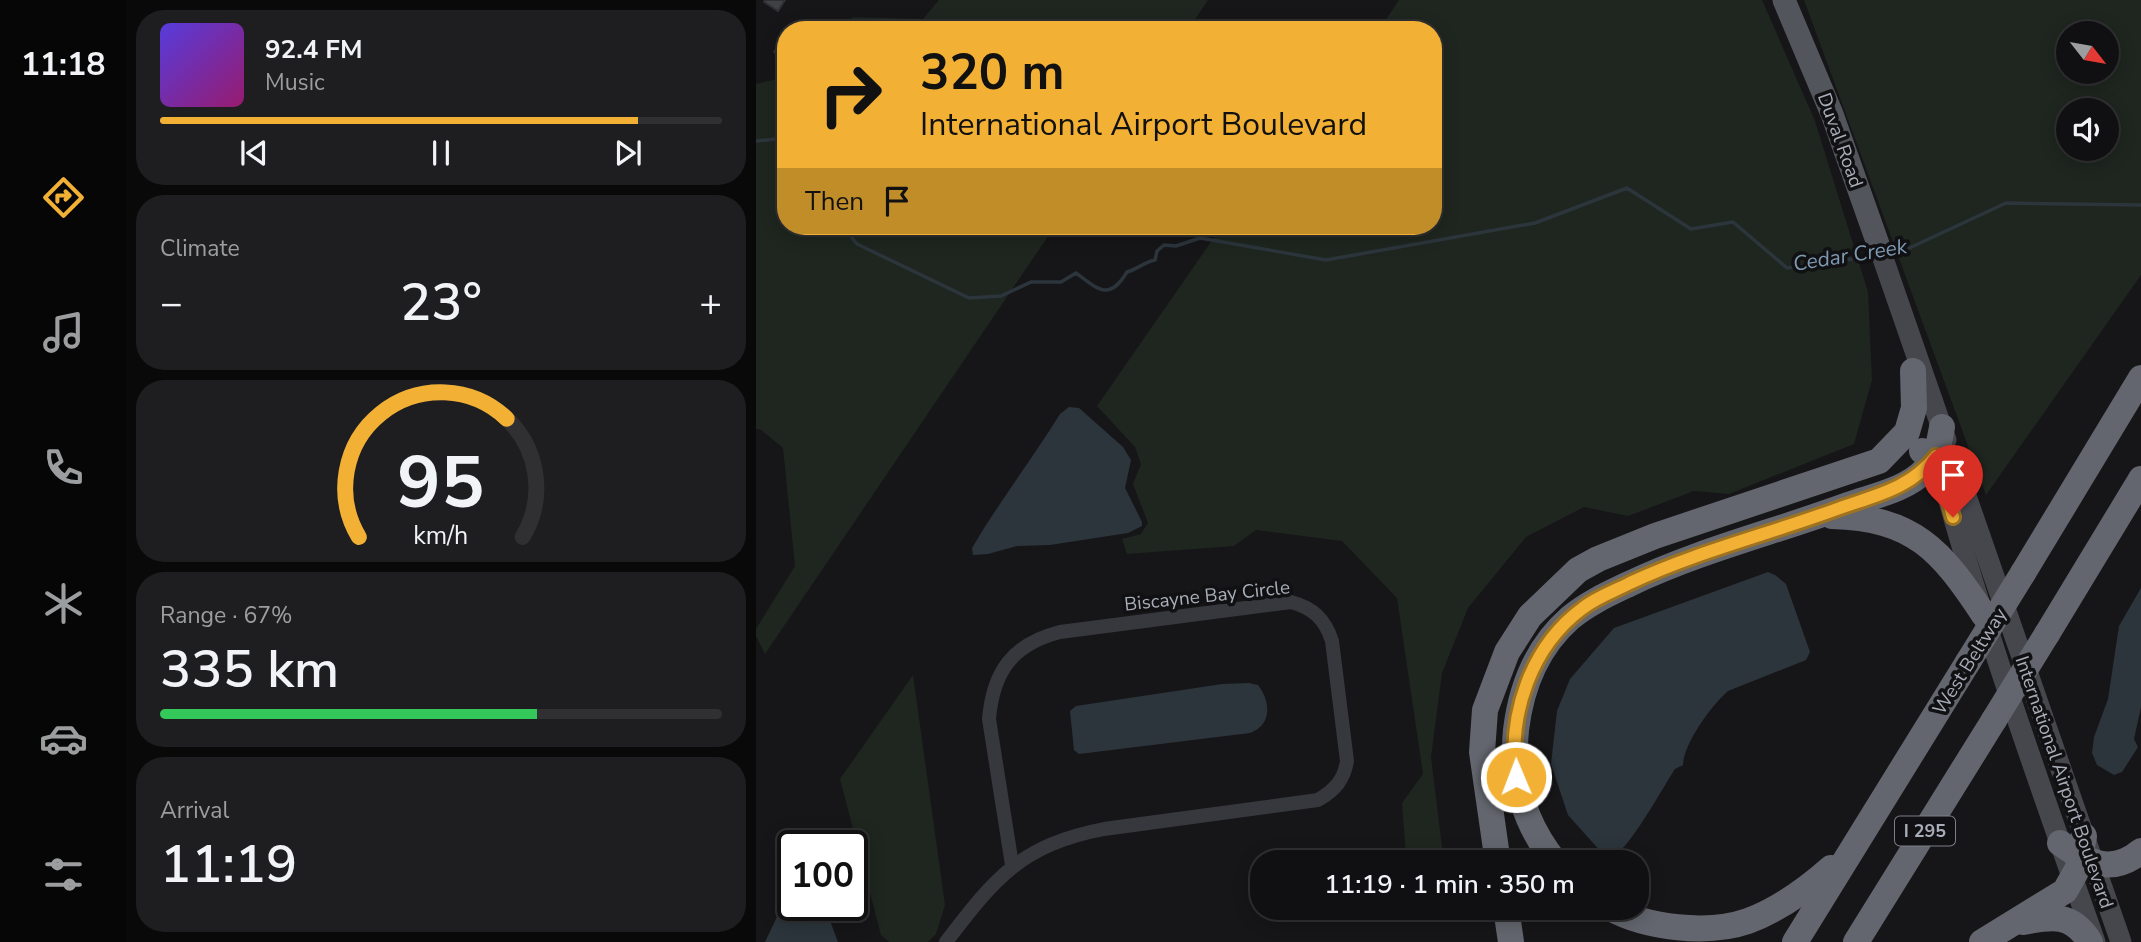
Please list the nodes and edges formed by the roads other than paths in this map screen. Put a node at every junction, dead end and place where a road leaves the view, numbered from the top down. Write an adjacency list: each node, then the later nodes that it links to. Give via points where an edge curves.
1 (1784, 0): 2 (main road, Duval Road, via 1832,114)
2 (1878, 244): 3 (main road, Duval Road)
3 (1892, 282): 4 (main road, International Airport Boulevard); 6 (main road, International Airport Boulevard)
4 (1913, 370): 7 (main road, International Airport Boulevard); 8 (highway, via 1914,408 1908,432)
5 (2141, 378): 13 (highway, West Beltway / I 295, bridge)
6 (1942, 427): 7 (highway); 10 (main road, International Airport Boulevard)
7 (1936, 456): 8 (highway, via 1922,451); 10 (highway); 11 (highway, via 1906,484); 12 (main road, International Airport Boulevard)
8 (1879, 461): 14 (highway, via 1621,549 1578,570 1544,601 1507,652 1485,710 1482,752)
9 (2141, 479): 25 (highway, I 295, bridge)
10 (1962, 484): 17 (main road, International Airport Boulevard)
11 (1819, 516): 12 (highway, via 1862,517 1896,526 1924,542 1946,561); 15 (highway, via 1664,567 1585,607 1551,639 1536,660 1523,695 1514,761 1530,824)
12 (1984, 615): 17 (main road, International Airport Boulevard)
13 (1857, 842): 20 (highway, via 1807,890 1747,921 1674,928); 24 (highway, West Beltway / I 295)
14 (1496, 850)
15 (1545, 850)
16 (2141, 851): 17 (highway, via 2123,863)
17 (2078, 856): 21 (highway, via 2065,891); 27 (main road, International Airport Boulevard); 28 (main road, International Airport Boulevard)
18 (1012, 865): 18 (street, Biscayne Bay Circle, via 989,719 997,677 1023,647 1060,632 1291,602 1318,615 1332,641 1347,761 1332,792 1318,800 1078,834); 22 (street)
19 (1508, 920): 23 (highway)
20 (1644, 920)
21 (2011, 925): 26 (highway); 27 (highway, via 2054,916 2071,922)
22 (946, 942)
23 (1511, 942)
24 (1795, 942)
25 (1856, 942)
26 (1982, 942)
27 (2092, 942)
28 (2121, 942)

